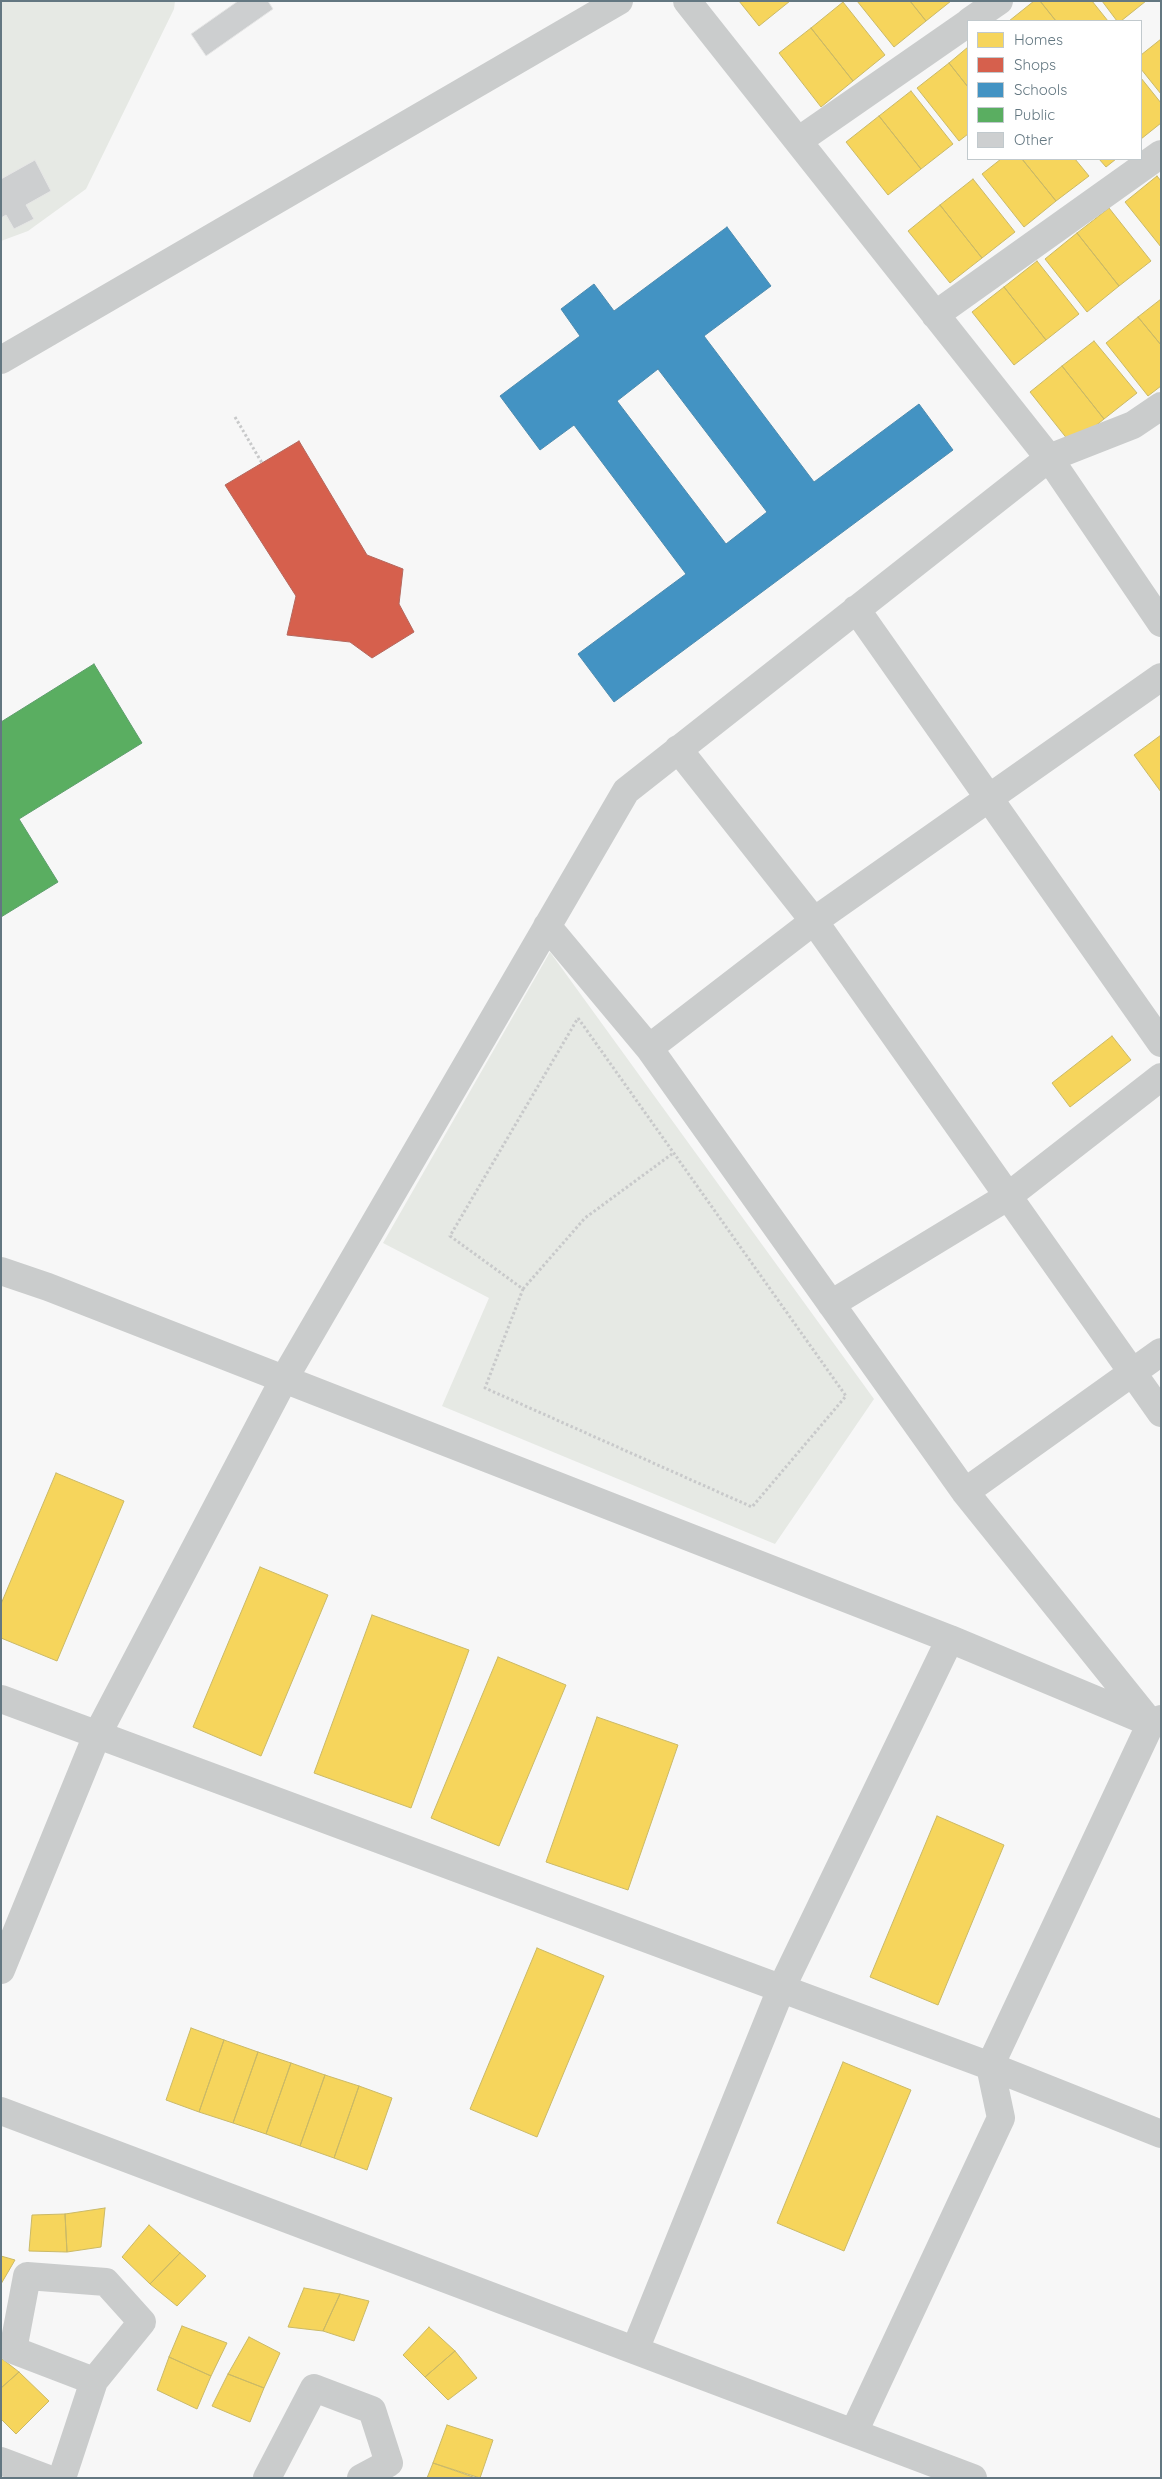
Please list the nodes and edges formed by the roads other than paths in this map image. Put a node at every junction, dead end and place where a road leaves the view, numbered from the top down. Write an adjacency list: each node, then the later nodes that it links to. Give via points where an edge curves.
1 (619, 1): 9 (street)
2 (687, 1): 6 (street)
3 (999, 1): 4 (street)
4 (972, 20)
5 (967, 23): 6 (street)
6 (798, 141): 8 (street)
7 (1161, 154): 8 (street)
8 (935, 315): 11 (street)
9 (1, 360)
10 (1161, 406): 11 (street, via 1134,425)
11 (1049, 458): 12 (street); 13 (street)
12 (856, 609): 15 (street); 16 (street)
13 (1161, 623)
14 (1161, 677): 16 (street)
15 (678, 749): 17 (street); 18 (street, via 626,791)
16 (989, 796): 17 (street); 19 (street)
17 (814, 921): 20 (street); 22 (street)
18 (547, 926): 20 (street); 27 (street)
19 (1161, 1043)
20 (649, 1048): 24 (street)
21 (1161, 1077): 22 (street)
22 (1007, 1196): 24 (street); 26 (street)
23 (1, 1271): 27 (street)
24 (831, 1304): 29 (street)
25 (1161, 1352): 26 (street)
26 (1131, 1373): 28 (street); 29 (street)
27 (284, 1379): 30 (street); 33 (street)
28 (1161, 1413)
29 (965, 1492): 32 (street)
30 (950, 1639): 32 (street); 35 (street)
31 (1, 1698): 33 (street)
32 (1156, 1721): 36 (street)
33 (97, 1736): 34 (street); 35 (street)
34 (1, 1970)
35 (781, 1989): 36 (street); 39 (street)
36 (990, 2066): 38 (street); 41 (street, via 1001,2118)
37 (1, 2111): 39 (street)
38 (1161, 2134)
39 (635, 2350): 41 (street)
40 (94, 2381): 40 (street, via 14,2350 27,2276 106,2282 142,2322); 44 (street)
41 (854, 2432): 47 (street)
42 (1, 2461): 43 (street)
43 (46, 2478)
44 (62, 2478)
45 (267, 2478): 46 (street, via 314,2388 372,2410 389,2463)
46 (362, 2478)
47 (973, 2478)

